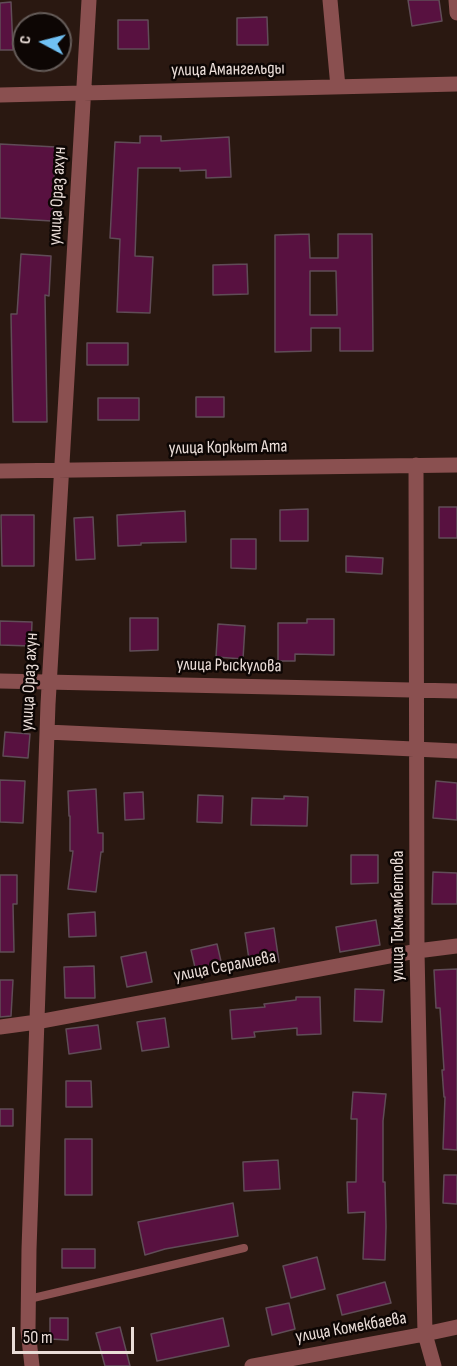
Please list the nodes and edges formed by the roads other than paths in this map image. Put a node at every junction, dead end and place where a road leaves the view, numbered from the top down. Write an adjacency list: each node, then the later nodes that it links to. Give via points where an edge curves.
1 (89, 0): 7 (street, улица Ораз ахун)
2 (330, 0): 6 (street)
3 (456, 0): 4 (street)
4 (457, 13)
5 (457, 84): 6 (street, улица Амангельды)
6 (339, 87): 7 (street, улица Амангельды)
7 (83, 93): 8 (street, улица Амангельды); 11 (street, улица Ораз ахун)
8 (0, 95)
9 (416, 465): 10 (street, улица Коркыт Ата); 11 (street, улица Коркыт Ата); 15 (street, улица Токмамбетова)
10 (457, 465)
11 (61, 470): 12 (street, улица Коркыт Ата); 14 (street, улица Ораз ахун)
12 (0, 471)
13 (0, 681): 14 (street, улица Рыскулова)
14 (50, 681): 15 (street, улица Рыскулова); 17 (street, улица Ораз ахун)
15 (416, 690): 16 (street, улица Рыскулова); 18 (street, улица Токмамбетова)
16 (457, 691)
17 (47, 732): 18 (street); 22 (street, улица Ораз ахун)
18 (417, 749): 19 (street); 21 (street, улица Токмамбетова)
19 (457, 751)
20 (457, 946): 21 (street, улица Сералиева)
21 (417, 951): 22 (street, улица Сералиева); 27 (street, улица Токмамбетова)
22 (37, 1022): 23 (street, улица Сералиева); 25 (street, улица Ораз ахун)
23 (0, 1027)
24 (244, 1248): 25 (lane)
25 (29, 1299): 28 (street, улица Ораз ахун)
26 (457, 1327): 27 (street, улица Комекбаева)
27 (425, 1334): 29 (street, улица Комекбаева); 30 (street, улица Токмамбетова)
28 (32, 1366)
29 (252, 1366)
30 (434, 1366)

